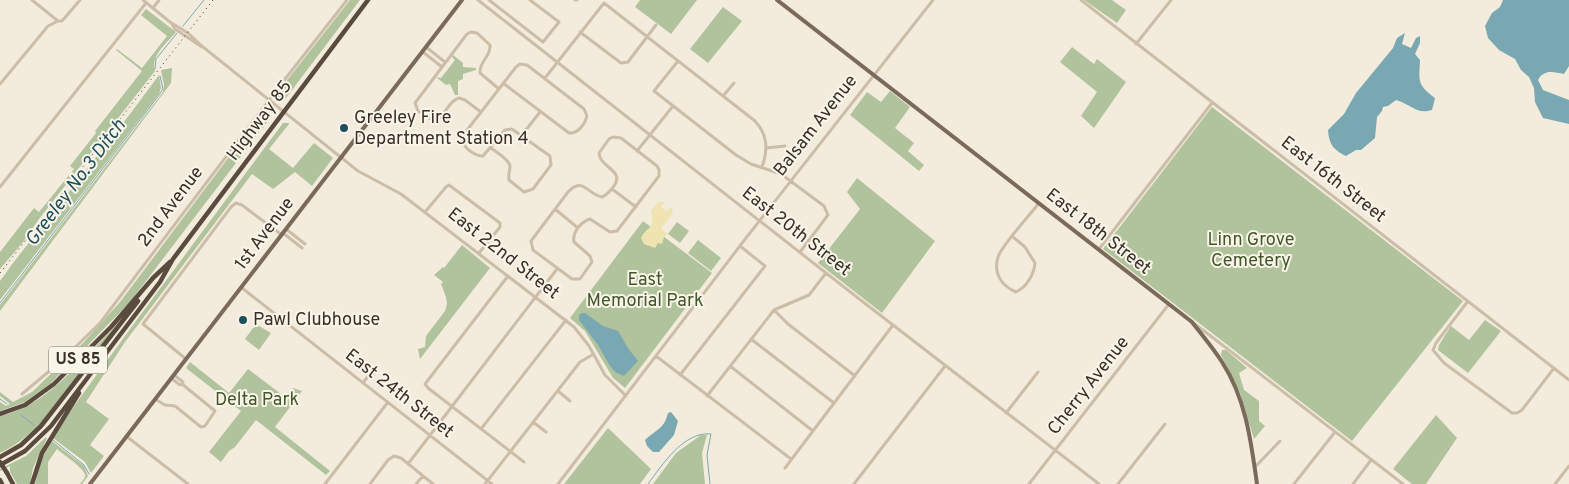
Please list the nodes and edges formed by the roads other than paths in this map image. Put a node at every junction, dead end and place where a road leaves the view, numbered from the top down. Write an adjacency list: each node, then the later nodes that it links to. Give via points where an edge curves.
1 (32, 0): 16 (street)
2 (80, 0): 16 (street, via 66,18)
3 (159, 0): 15 (street)
4 (346, 0): 34 (street, 2nd Avenue)
5 (368, 0): 37 (highway, Highway 85 / US 85)
6 (462, 0): 21 (main road, 1st Avenue)
7 (478, 0): 25 (street, East 20th Street)
8 (489, 0): 9 (street, via 542,42 559,22)
9 (530, 0)
10 (776, 0): 27 (main road, East 18th Street)
11 (933, 0): 27 (street, Balsam Avenue)
12 (1081, 0): 20 (street, East 16th Street)
13 (1171, 0): 20 (street)
14 (144, 1): 15 (street, East 22nd Street); 49 (street)
15 (153, 8): 34 (street, East 22nd Street)
16 (58, 21): 31 (street, via 48,26)
17 (656, 25): 19 (street)
18 (580, 32): 19 (street, via 624,64); 19 (street, via 604,3); 25 (street)
19 (647, 37): 23 (street)
20 (1136, 44): 35 (street, East 16th Street)
21 (426, 47): 22 (main road, 1st Avenue); 24 (street)
22 (422, 52): 26 (street); 46 (main road, 1st Avenue)
23 (678, 61): 33 (street); 36 (street, via 654,91)
24 (445, 62): 26 (street); 32 (street, via 467,34 474,32 491,48 480,65 480,73)
25 (557, 62): 28 (street); 41 (street, East 20th Street)
26 (442, 66): 38 (street, via 416,100 418,111 428,119 436,120 453,100 460,98)
27 (874, 75): 48 (street, Balsam Avenue); 51 (main road, East 18th Street)
28 (545, 78): 30 (street, via 527,65 520,64); 39 (street, via 584,109 587,116 578,130 571,133)
29 (734, 82): 33 (street)
30 (503, 83): 32 (street); 39 (street)
31 (0, 84)
32 (499, 89): 38 (street)
33 (723, 96): 44 (street, via 759,125 766,139)
34 (269, 100): 37 (street, East 22nd Street); 95 (street, 2nd Avenue, via 100,322)
35 (1212, 103): 61 (street); 71 (street, East 16th Street)
36 (673, 106): 41 (street); 47 (street, via 736,155)
37 (284, 112): 46 (street, East 22nd Street); 64 (highway, Highway 85 / US 85)
38 (481, 112): 43 (street, via 462,141 477,156 483,156)
39 (540, 112): 40 (street)
40 (522, 135): 43 (street, via 512,128 506,129); 43 (street, via 551,160 550,166 530,191 523,191 510,182 509,162)
41 (650, 135): 45 (street); 55 (street, East 20th Street)
42 (785, 146): 44 (street)
43 (491, 148)
44 (766, 148): 47 (street)
45 (637, 151): 50 (street, via 615,136 600,151 600,160 616,174 618,180); 52 (street, via 657,166 660,173)
46 (341, 158): 54 (street, East 22nd Street); 57 (main road, 1st Avenue)
47 (762, 167): 48 (street)
48 (791, 182): 55 (street, Balsam Avenue); 62 (street, via 824,206 828,213)
49 (0, 186)
50 (612, 189): 52 (street); 53 (street, via 601,197 576,185)
51 (1039, 203): 58 (street); 61 (main road, East 18th Street)
52 (636, 207): 56 (street, via 615,231 610,232 590,220)
53 (555, 210): 56 (street); 65 (street, via 531,244 533,250)
54 (426, 212): 63 (street, East 22nd Street); 63 (street, via 451,186 500,223)
55 (760, 221): 60 (street, Balsam Avenue); 62 (street, East 20th Street)
56 (578, 228): 65 (street, via 574,242 590,256 591,265 578,280 570,279)
57 (284, 233): 59 (street); 68 (main road, 1st Avenue); 82 (street, via 242,205 236,203 232,206 142,324)
58 (1013, 237): 58 (street, via 998,258 997,270 1006,288 1016,292 1032,275 1035,262)
59 (304, 246)
60 (740, 246): 81 (street, Balsam Avenue); 88 (street, via 765,266)
61 (1098, 249): 72 (main road, East 18th Street)
62 (800, 252): 66 (street, East 20th Street)
63 (479, 253): 67 (street, East 22nd Street)
64 (173, 259): 69 (highway, Highway 85 / US 85); 93 (highway, Highway 85 / US 85, via 160,282)
65 (557, 269): 70 (street)
66 (826, 273): 73 (street, via 809,295); 76 (street, East 20th Street)
67 (508, 276): 70 (street, East 22nd Street); 102 (street, via 426,384)
68 (242, 288): 82 (main road, 1st Avenue); 92 (street, East 24th Street)
69 (145, 289): 104 (highway, Highway 85 / US 85, via 54,384 25,405); 116 (highway, via 47,420 26,441)
70 (536, 297): 74 (street, East 22nd Street); 102 (street)
71 (1468, 301): 86 (street, East 16th Street); 86 (street, via 1433,350 1444,363 1512,413 1517,413 1527,403)
72 (1169, 304): 75 (main road, East 18th Street); 114 (street, Cherry Avenue)
73 (774, 310): 77 (street); 89 (street)
74 (566, 320): 80 (street, East 22nd Street, via 584,338); 107 (street)
75 (1192, 322): 78 (street, East 18th Street); 79 (main road)
76 (893, 326): 84 (street, East 20th Street); 89 (street)
77 (751, 339): 83 (street); 101 (street)
78 (1222, 345): 79 (street); 110 (street, East 18th Street)
79 (1216, 352): 123 (main road, via 1245,412)
80 (593, 355): 94 (street, via 580,362); 96 (street, East 22nd Street, via 605,375)
81 (656, 356): 88 (street); 96 (street, Balsam Avenue)
82 (186, 358): 90 (main road, 1st Avenue)
83 (730, 366): 97 (street); 108 (street)
84 (945, 366): 103 (street, East 20th Street); 140 (street)
85 (374, 368): 92 (street)
86 (1554, 368): 91 (street, East 16th Street)
87 (1038, 372): 103 (street)
88 (680, 375): 97 (street)
89 (855, 376): 101 (street)
90 (172, 377): 98 (main road, 1st Avenue); 98 (street, via 215,411 205,426 201,427 176,406 165,405)
91 (1569, 380)
92 (363, 383): 100 (street, East 24th Street)
93 (82, 385): 120 (highway, US 85, via 39,439 20,454); 130 (highway, via 42,453)
94 (558, 391): 99 (street); 105 (street)
95 (22, 394)
96 (626, 396): 139 (street, Balsam Avenue)
97 (707, 396): 117 (street)
98 (156, 399): 112 (main road, 1st Avenue)
99 (570, 401)
100 (388, 402): 111 (street, East 24th Street); 133 (street)
101 (834, 403): 108 (street)
102 (452, 407): 107 (street); 111 (street)
103 (1006, 413): 114 (street, East 20th Street)
104 (0, 414)
105 (534, 422): 109 (street); 115 (street)
106 (1165, 424): 143 (street)
107 (481, 430): 115 (street)
108 (812, 431): 117 (street)
109 (546, 432)
110 (1335, 432): 118 (street, East 18th Street); 145 (street)
111 (430, 435): 121 (street); 127 (street, East 24th Street)
112 (126, 436): 131 (main road, 1st Avenue); 132 (street)
113 (1280, 441): 123 (street)
114 (1056, 451): 141 (street, Cherry Avenue); 142 (street, East 20th Street)
115 (510, 452): 119 (street); 127 (street)
116 (0, 457)
117 (791, 459): 124 (street)
118 (1371, 460): 146 (street); 147 (street, East 18th Street)
119 (524, 462)
120 (0, 463): 129 (highway, bridge)
121 (408, 464): 125 (street); 134 (street, via 397,456 391,458)
122 (1569, 466): 148 (street)
123 (1255, 467): 144 (main road)
124 (785, 468)
125 (423, 476): 135 (street); 136 (street)
126 (0, 480): 128 (highway)
127 (488, 480): 137 (street); 138 (street, East 24th Street)
128 (2, 484)
129 (14, 484)
130 (32, 484)
131 (90, 484)
132 (188, 484)
133 (325, 484)
134 (370, 484)
135 (416, 484)
136 (433, 484)
137 (485, 484)
138 (492, 484)
139 (558, 484)
140 (854, 484)
141 (1029, 484)
142 (1099, 484)
143 (1118, 484)
144 (1257, 484)
145 (1294, 484)
146 (1353, 484)
147 (1403, 484)
148 (1554, 484)

